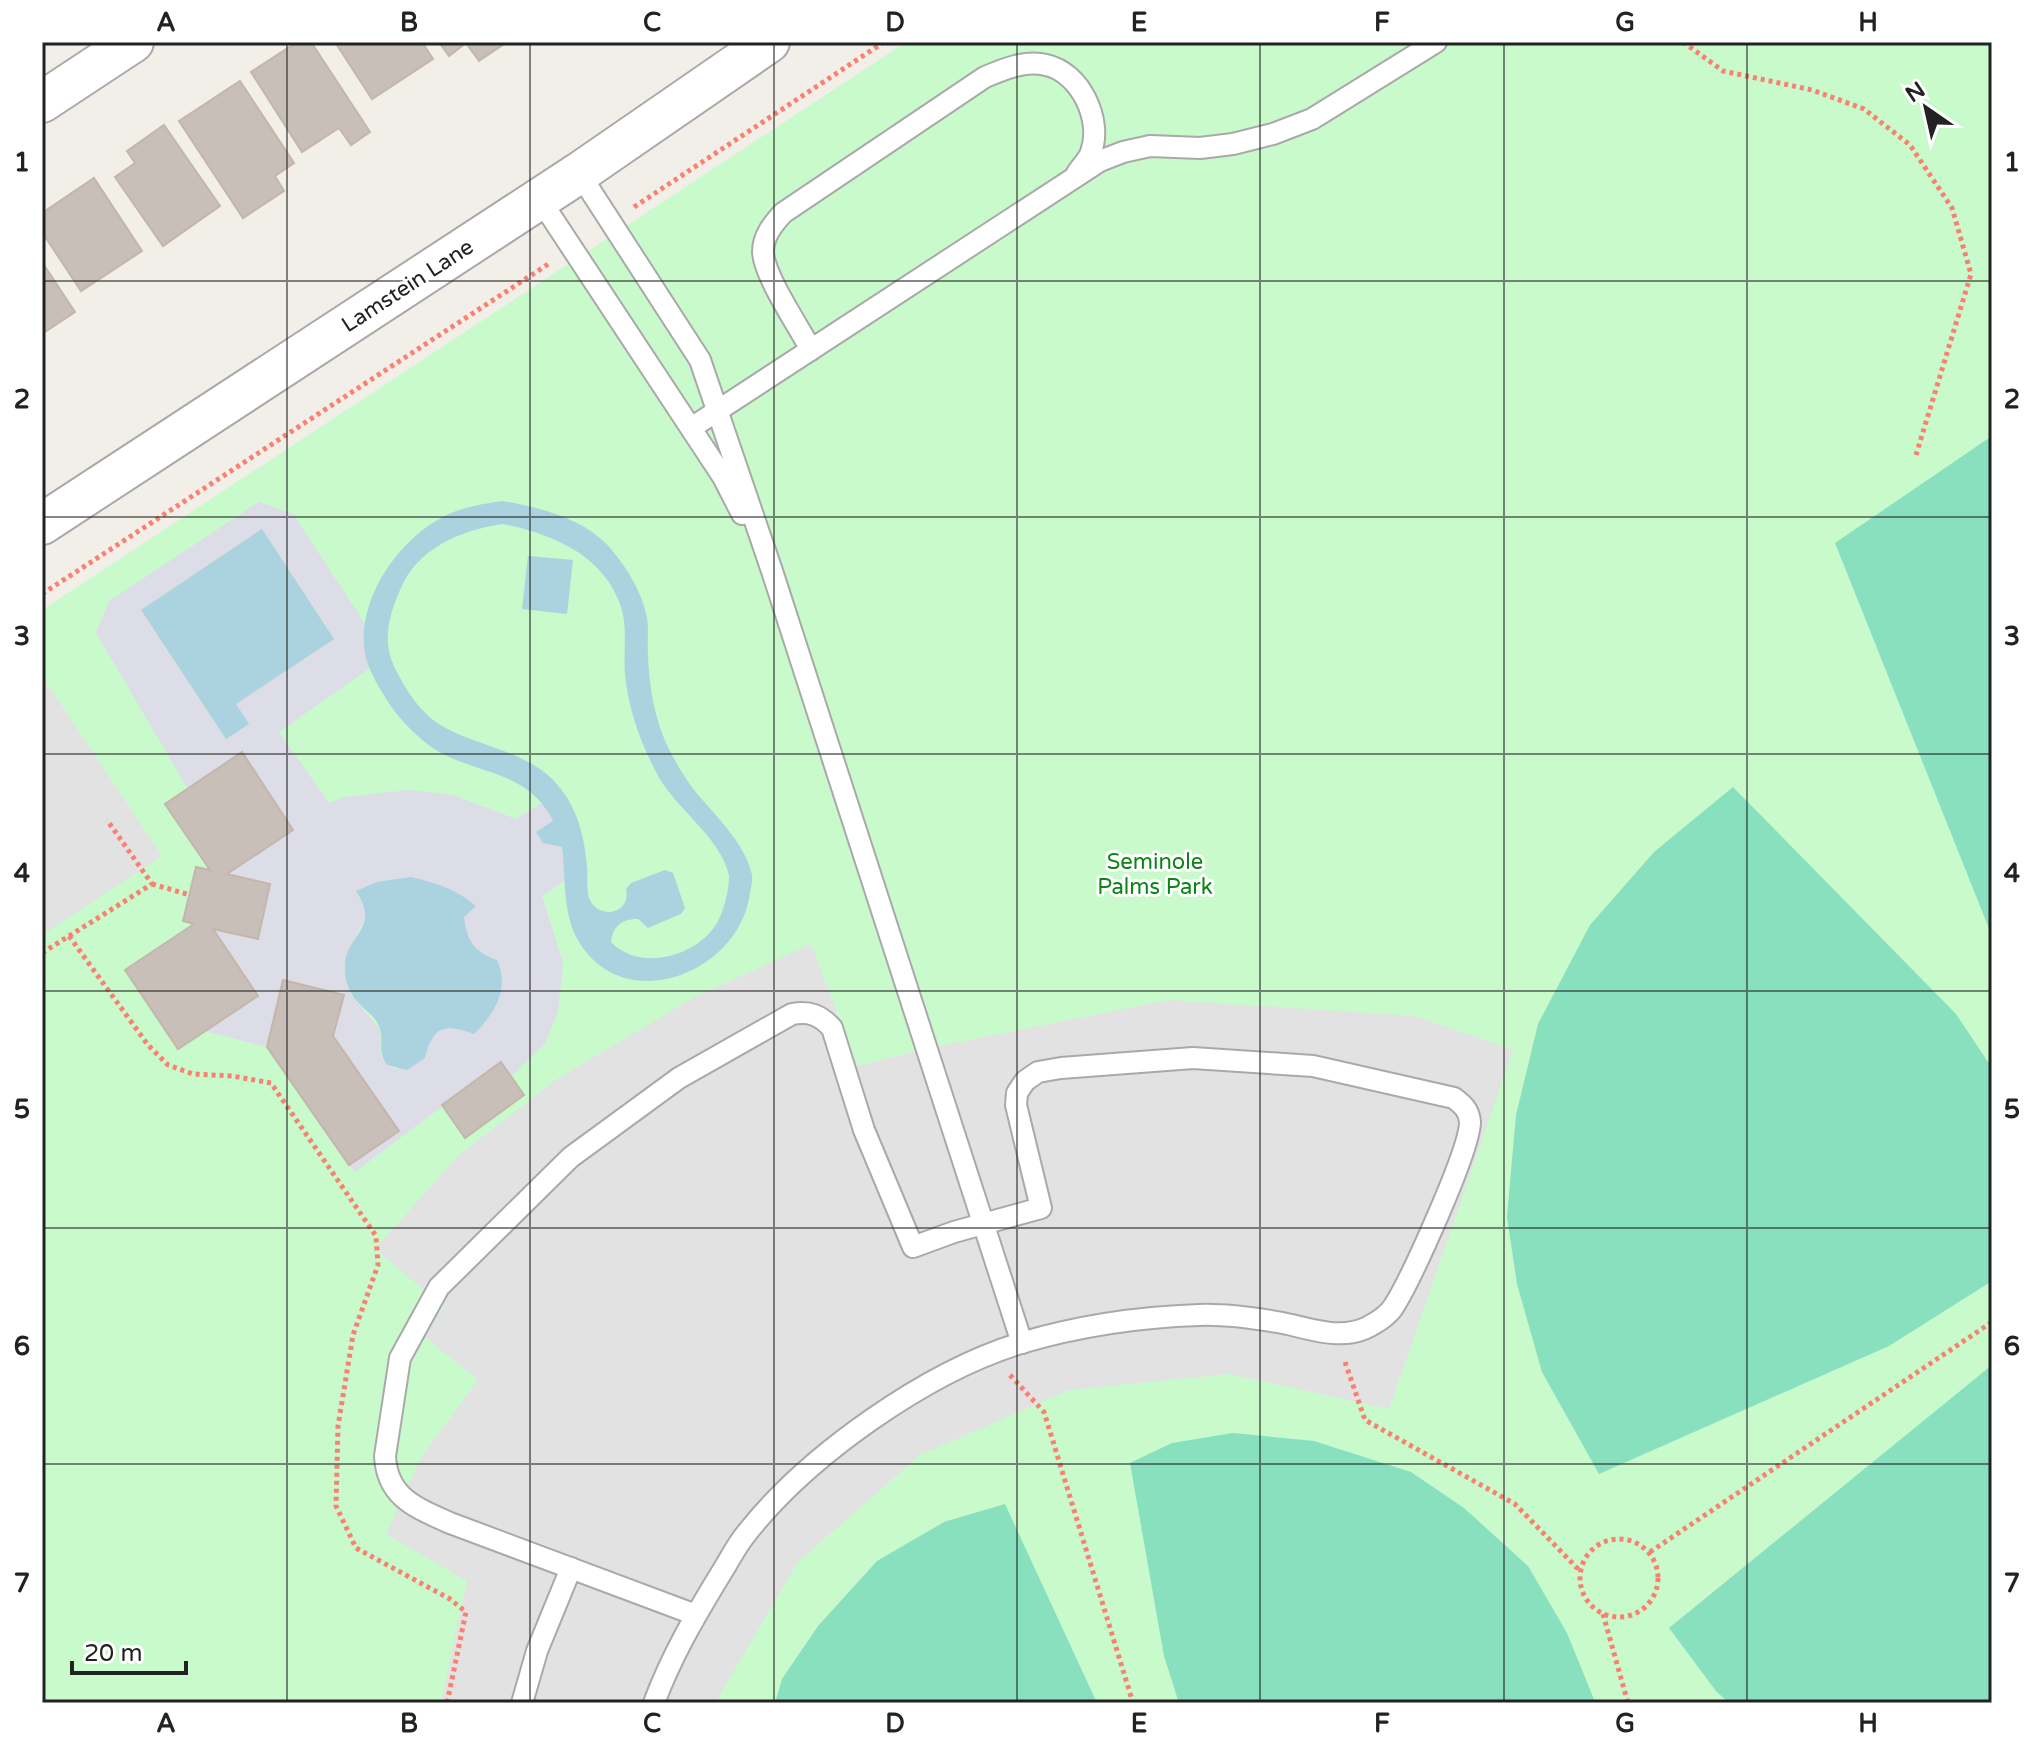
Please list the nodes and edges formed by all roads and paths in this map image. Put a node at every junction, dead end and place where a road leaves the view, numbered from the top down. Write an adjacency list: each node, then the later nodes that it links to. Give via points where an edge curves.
1 (133, 42): 6 (street)
2 (769, 42): 7 (street, Lamstein Lane)
3 (884, 42): 10 (path)
4 (1436, 42): 8 (lane, via 1312,119 1273,134 1200,148 1150,146 1123,152)
5 (1683, 42): 15 (path, via 1723,71 1812,90 1864,109 1910,145 1952,208 1971,274)
6 (42, 102)
7 (579, 173): 9 (street, Lamstein Lane); 10 (lane)
8 (1072, 179): 12 (lane); 12 (lane, via 1091,152 1094,124 1072,79 1048,65 1026,64 985,77 783,213 769,229 763,250 766,268)
9 (539, 198): 11 (lane); 16 (street, Lamstein Lane)
10 (612, 222): 13 (lane, via 700,360)
11 (573, 248): 14 (lane); 18 (path)
12 (811, 350): 13 (lane)
13 (718, 411): 14 (lane); 17 (lane)
14 (691, 428): 17 (lane)
15 (1916, 455)
16 (42, 524)
17 (772, 571): 24 (lane)
18 (42, 594)
19 (107, 820): 20 (path)
20 (152, 884): 21 (path); 22 (path)
21 (190, 895)
22 (69, 936): 23 (path); 34 (path, via 168,1065 193,1074 271,1083 376,1236 378,1265 353,1335 338,1426 336,1506 356,1548 466,1612)
23 (42, 953)
24 (983, 1223): 26 (lane, via 1041,1208 1016,1105 1025,1081 1038,1072 1193,1058 1313,1066 1454,1098 1466,1108 1467,1141 1393,1309 1366,1327); 27 (lane); 30 (lane, via 913,1247 864,1130 832,1028 805,1012 792,1014 679,1078 571,1157 439,1287 400,1358 385,1456 392,1482 411,1506)
25 (1992, 1322): 29 (path)
26 (1336, 1334): 27 (lane, via 1202,1315 1125,1320); 31 (path, via 1365,1420 1515,1504)
27 (1022, 1343): 28 (lane)
28 (990, 1354): 33 (lane, via 858,1428 795,1482 745,1535); 37 (path, via 1044,1412)
29 (1650, 1552): 31 (path, via 1629,1539 1616,1538 1592,1549); 32 (path, via 1659,1577 1651,1601 1629,1616)
30 (571, 1568): 33 (lane); 35 (lane)
31 (1580, 1571): 32 (path, via 1584,1597)
32 (1603, 1614): 38 (path)
33 (696, 1615): 36 (lane)
34 (447, 1703)
35 (522, 1703)
36 (654, 1703)
37 (1133, 1703)
38 (1628, 1703)

